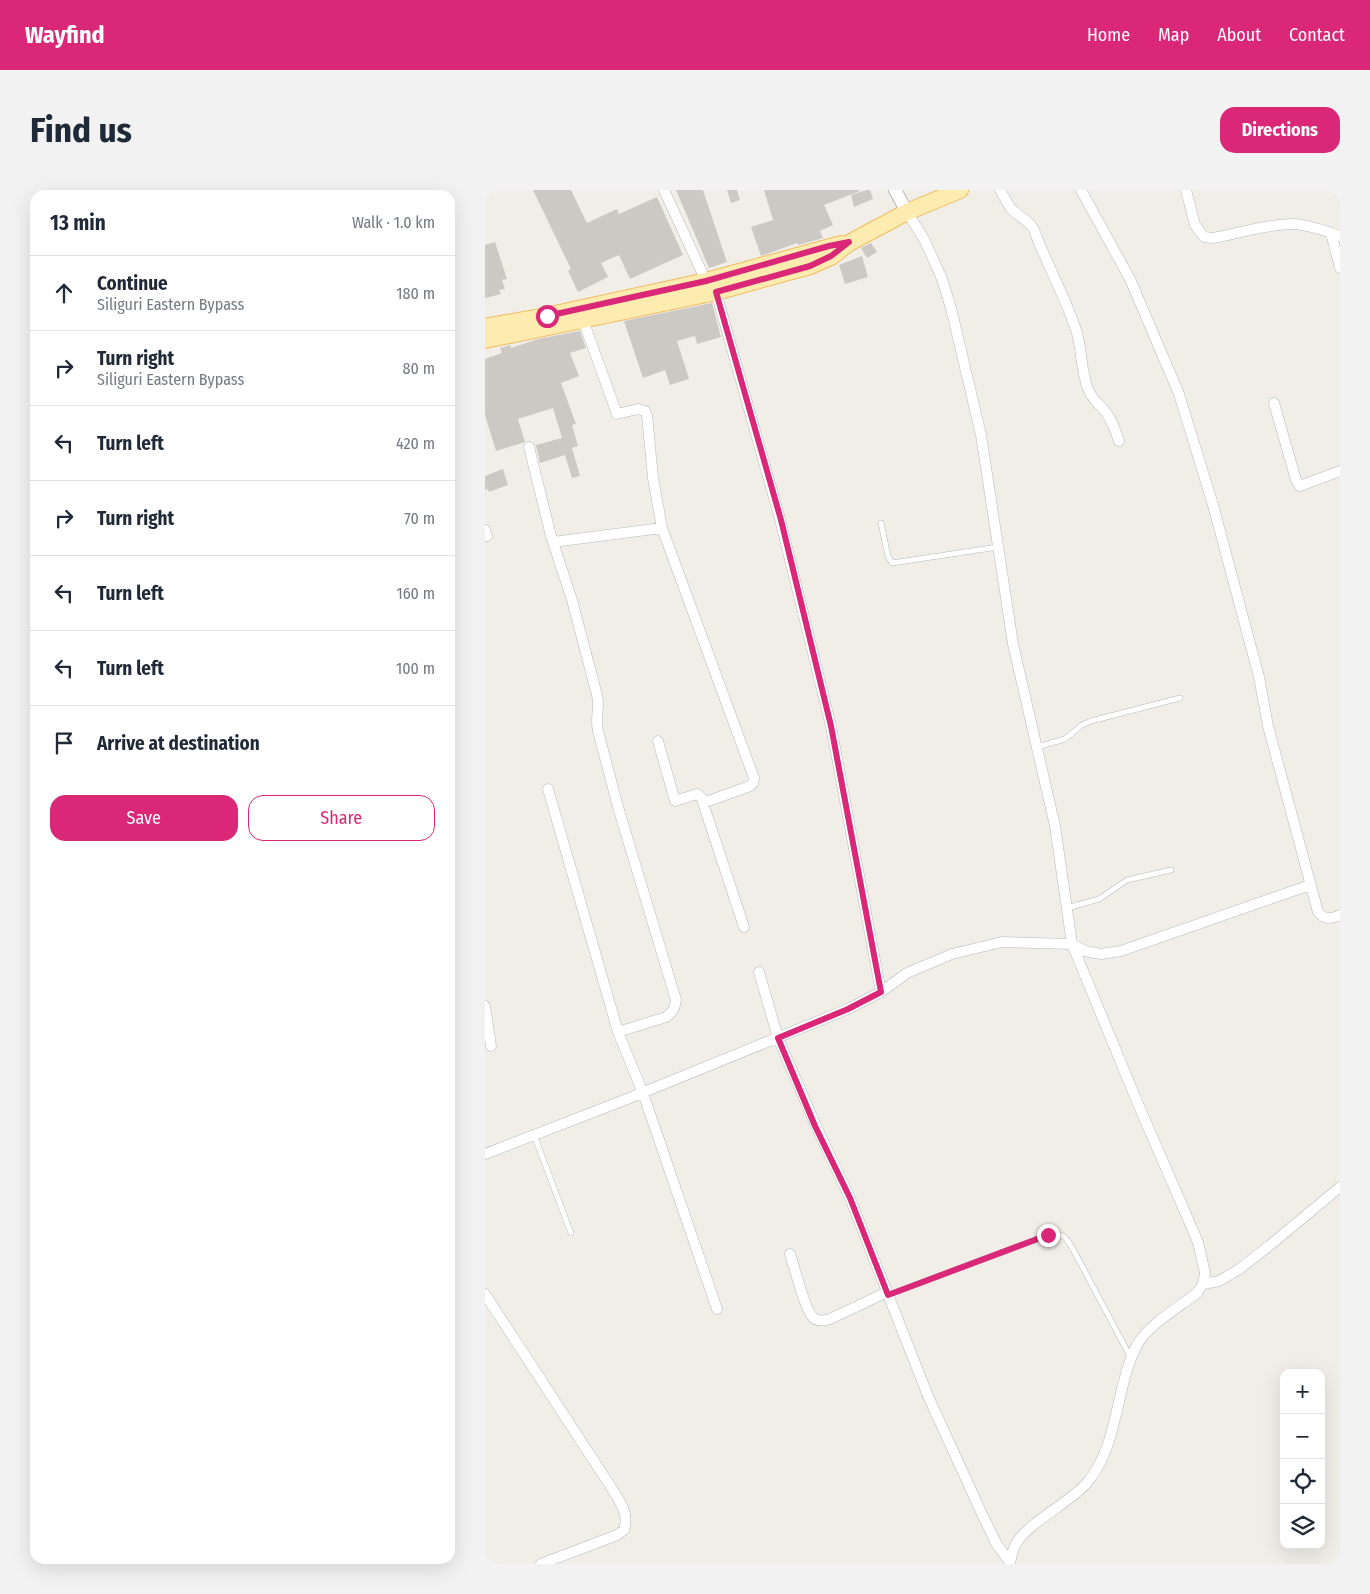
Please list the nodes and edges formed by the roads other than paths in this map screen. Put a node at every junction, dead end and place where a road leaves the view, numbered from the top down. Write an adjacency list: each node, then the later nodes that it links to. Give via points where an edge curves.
1 (664, 190): 10 (street)
2 (895, 190): 7 (street)
3 (960, 190): 7 (main road)
4 (1000, 190): 15 (street, via 1011,209 1034,230 1072,318 1087,387 1092,398 1105,410)
5 (1081, 190): 28 (street, via 1129,279 1179,394 1259,676 1268,726)
6 (1186, 190): 8 (street, via 1195,225 1204,237 1294,224)
7 (907, 212): 10 (main road, via 849,242); 21 (street, via 935,262 951,308 981,435)
8 (1335, 235): 9 (street)
9 (1340, 268)
10 (711, 286): 11 (main road); 12 (main road); 34 (street, via 781,520 828,716)
11 (583, 320): 13 (main road); 19 (street, via 617,414 638,409 645,411 647,416)
12 (485, 327)
13 (485, 340)
14 (1274, 403): 17 (street, via 1300,486)
15 (1119, 441)
16 (529, 447): 20 (street)
17 (1340, 471)
18 (881, 523): 21 (lane, via 892,564)
19 (662, 528): 20 (street); 26 (street, via 754,781 750,786)
20 (553, 542): 36 (street, via 599,701 598,731 676,1000 672,1013 666,1017)
21 (999, 547): 24 (street, via 1013,644)
22 (1180, 698): 24 (lane, via 1091,721 1065,739)
23 (658, 741): 26 (street, via 675,801 697,794)
24 (1037, 747): 29 (street, via 1055,826)
25 (549, 789): 36 (street)
26 (703, 803): 31 (street)
27 (1171, 870): 29 (lane, via 1127,880 1099,899)
28 (1310, 886): 30 (street, via 1322,916 1331,919); 32 (street, via 1121,951 1101,954)
29 (1067, 908): 32 (street)
30 (1340, 915)
31 (743, 927)
32 (1072, 944): 34 (street, via 1002,942 960,952 907,974); 45 (street, via 1198,1242 1205,1273)
33 (759, 972): 37 (street)
34 (881, 992): 37 (street)
35 (485, 1006): 38 (street)
36 (618, 1032): 39 (street)
37 (778, 1038): 39 (street); 46 (street, via 850,1198)
38 (491, 1046)
39 (643, 1093): 40 (street); 48 (street)
40 (534, 1135): 41 (street); 43 (lane)
41 (485, 1154)
42 (1340, 1187): 45 (street, via 1229,1275)
43 (571, 1233)
44 (790, 1254): 46 (street, via 808,1311 815,1320 830,1319)
45 (1203, 1284): 49 (street, via 1197,1293 1146,1333)
46 (887, 1293): 49 (lane, via 1048,1235 1059,1234 1066,1237); 51 (street, via 928,1396 997,1545)
47 (485, 1294): 50 (street, via 625,1510 627,1521 624,1530)
48 (717, 1309)
49 (1132, 1359): 51 (street, via 1097,1469 1087,1484 1067,1502 1020,1537)
50 (562, 1560): 52 (street)
51 (1010, 1563)
52 (541, 1564)

